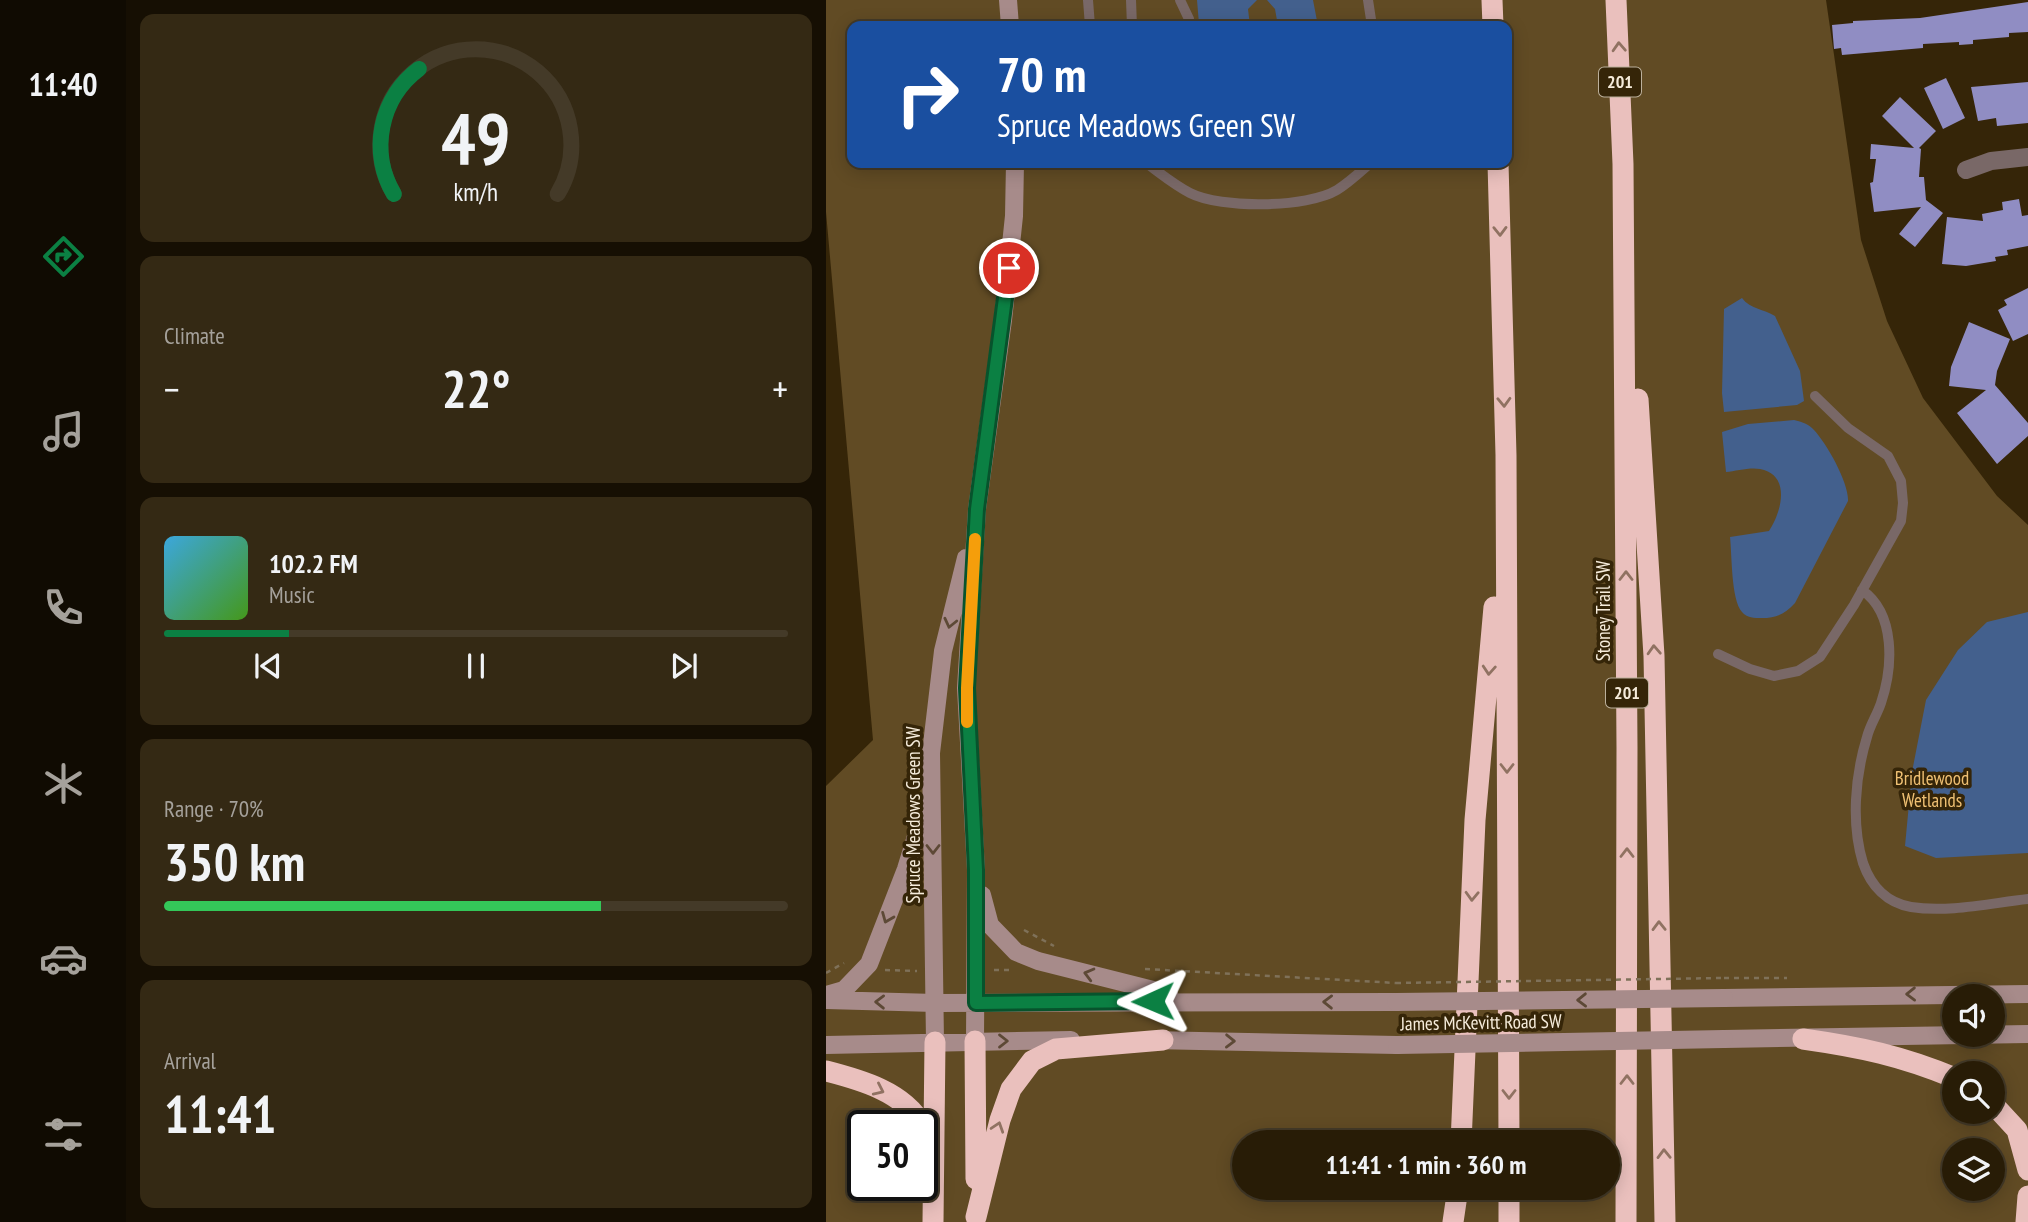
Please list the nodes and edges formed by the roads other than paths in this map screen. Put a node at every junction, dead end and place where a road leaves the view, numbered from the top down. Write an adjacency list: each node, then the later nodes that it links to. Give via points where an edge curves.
1 (1008, 0): 9 (main road)
2 (1088, 0): 10 (lane)
3 (1131, 0): 11 (lane)
4 (1180, 0): 8 (lane)
5 (1368, 0): 12 (lane)
6 (1492, 0): 13 (highway)
7 (1616, 0): 15 (highway, Stoney Trail SW / 201, one-way to 7)
8 (1188, 19)
9 (1010, 21)
10 (1090, 21)
11 (1132, 21)
12 (1371, 21)
13 (1493, 21)
14 (2028, 157): 20 (street, via 1991,161)
15 (1623, 164): 56 (highway, Stoney Trail SW / 201, one-way to 15); 57 (highway, one-way to 15, via 1654,656)
16 (1015, 168): 23 (main road, Spruce Meadows Green SW, via 1003,320)
17 (1153, 168): 18 (lane, via 1191,194 1226,204 1260,205 1335,192)
18 (1365, 168)
19 (1498, 168): 22 (highway, one-way to 22)
20 (1966, 170)
21 (1815, 396): 24 (lane, via 1848,428 1888,456 1901,481 1901,522)
22 (1506, 455): 45 (highway, one-way to 45, via 1475,820); 46 (highway, one-way to 46)
23 (977, 509): 26 (main road, Spruce Meadows Green SW, one-way to 26, via 943,651 931,753); 27 (main road, Spruce Meadows Green SW, via 967,688)
24 (1862, 590): 25 (lane, via 1819,657 1798,671 1774,676); 28 (lane, via 1874,598 1890,643 1881,702 1859,772 1858,846 1869,879 1888,899 1911,907)
25 (1718, 654)
26 (932, 784): 30 (main road, one-way to 30, via 906,869 869,964 844,990); 32 (main road, Spruce Meadows Green SW, one-way to 32)
27 (976, 870): 31 (main road, one-way to 27, via 1133,986 1016,952 990,925); 33 (main road, Spruce Meadows Green SW)
28 (2028, 900)
29 (2028, 994): 31 (main road, James McKevitt Road SW, one-way to 31, bridge)
30 (826, 998): 32 (main road, James McKevitt Road SW, one-way to 30)
31 (1203, 1000): 33 (main road, James McKevitt Road SW)
32 (935, 1003): 33 (main road, James McKevitt Road SW); 37 (main road, Spruce Meadows Green SW)
33 (976, 1003): 38 (main road, Spruce Meadows Green SW)
34 (2028, 1034): 35 (main road, James McKevitt Road SW)
35 (1804, 1038): 36 (main road, James McKevitt Road SW, one-way to 35, bridge, via 1396,1045); 41 (highway, via 1872,1049)
36 (1163, 1040): 38 (main road, James McKevitt Road SW, one-way to 36); 52 (highway, one-way to 36, via 1000,1120 1011,1089 1032,1060 1056,1049)
37 (935, 1041): 38 (main road, James McKevitt Road SW); 39 (main road, James McKevitt Road SW); 43 (highway)
38 (975, 1041): 52 (highway)
39 (826, 1045)
40 (826, 1071): 42 (highway, one-way to 42, via 903,1101)
41 (1942, 1073)
42 (912, 1110)
43 (934, 1110)
44 (2005, 1117): 47 (highway, via 2017,1130)
45 (1462, 1130)
46 (1509, 1130)
47 (2028, 1170)
48 (2028, 1196): 58 (highway)
49 (1456, 1200): 54 (highway)
50 (1509, 1200): 55 (highway)
51 (933, 1201): 53 (highway)
52 (976, 1220)
53 (933, 1222)
54 (1453, 1222)
55 (1509, 1222)
56 (1626, 1222)
57 (1665, 1222)
58 (2026, 1222)

